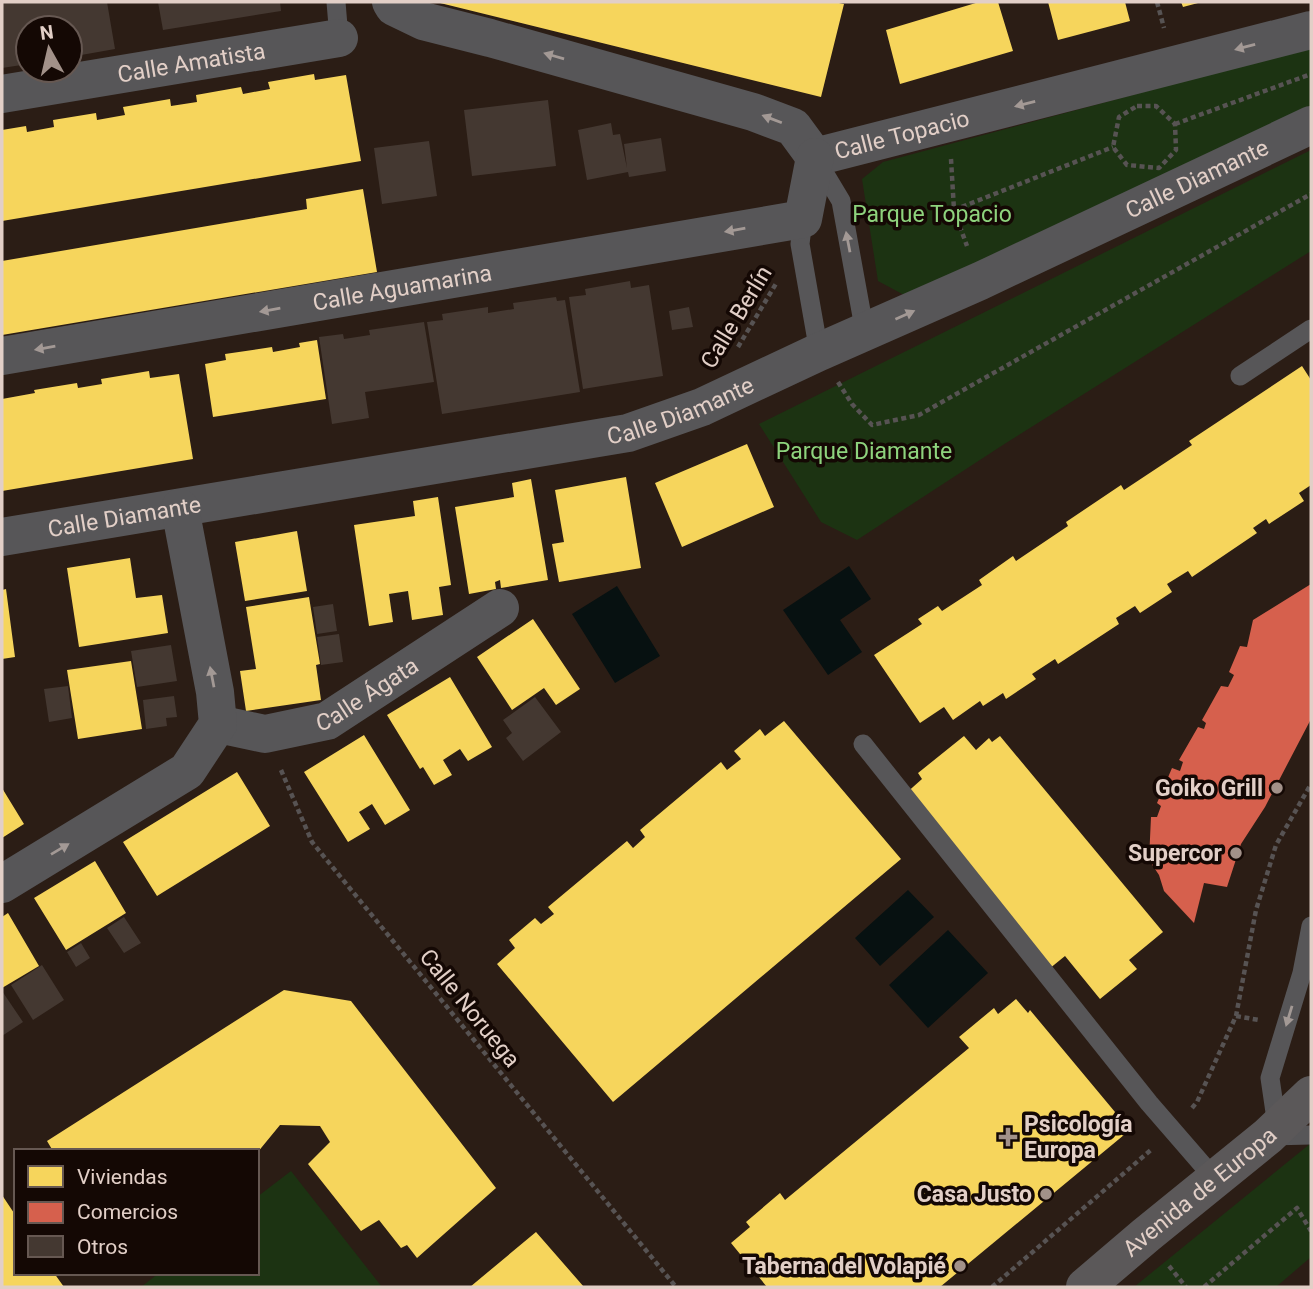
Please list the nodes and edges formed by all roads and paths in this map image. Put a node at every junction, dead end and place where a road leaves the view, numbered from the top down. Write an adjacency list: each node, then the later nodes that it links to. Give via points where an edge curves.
1 (391, 2): 10 (street, Calle Topacio, one-way to 1, via 793,127 753,112 423,21)
2 (338, 20): 5 (street, Calle Amatista)
3 (1311, 30): 6 (street, Calle Topacio, one-way to 6)
4 (1311, 74): 7 (path)
5 (2, 94)
6 (949, 124): 10 (street, Calle Topacio); 12 (path)
7 (1175, 124): 9 (path, via 1156,106 1137,106 1119,117); 9 (path, via 1176,150 1159,168 1127,165)
8 (1311, 125): 14 (street, Calle Diamante)
9 (1113, 147): 12 (path)
10 (815, 157): 13 (street); 16 (lane, one-way to 10, via 841,201)
11 (1311, 194): 18 (path, via 919,415 872,425 852,404)
12 (954, 209): 14 (path)
13 (801, 232): 17 (path, Calle Berlín); 18 (lane); 19 (street, Calle Aguamarina, one-way to 19)
14 (980, 281): 16 (street, Calle Diamante, one-way to 14)
15 (1311, 329): 20 (lane)
16 (865, 333): 18 (street, Calle Diamante)
17 (737, 349)
18 (819, 352): 21 (street, Calle Diamante, via 702,407 628,433)
19 (2, 356)
20 (1240, 376)
21 (180, 508): 22 (street, Calle Diamante); 24 (street, one-way to 21)
22 (2, 537)
23 (500, 608): 25 (street, Calle Ágata, via 327,721)
24 (218, 724): 25 (street, Calle Ágata); 28 (street, one-way to 24, via 187,771)
25 (265, 734): 35 (path, Calle Noruega, via 312,842)
26 (863, 744): 31 (lane)
27 (1311, 783): 31 (path, via 1276,845 1256,910 1236,1016 1197,1102)
28 (2, 884)
29 (1311, 926): 32 (lane, one-way to 32, via 1302,973 1270,1078)
30 (1311, 1095): 32 (street, Avenida de Europa)
31 (1173, 1131): 33 (lane); 36 (path)
32 (1285, 1132): 33 (street, Avenida de Europa)
33 (1214, 1178): 37 (street, Avenida de Europa)
34 (1311, 1231): 38 (path, via 1297,1208)
35 (676, 1287)
36 (992, 1287)
37 (1085, 1287)
38 (1204, 1287)

